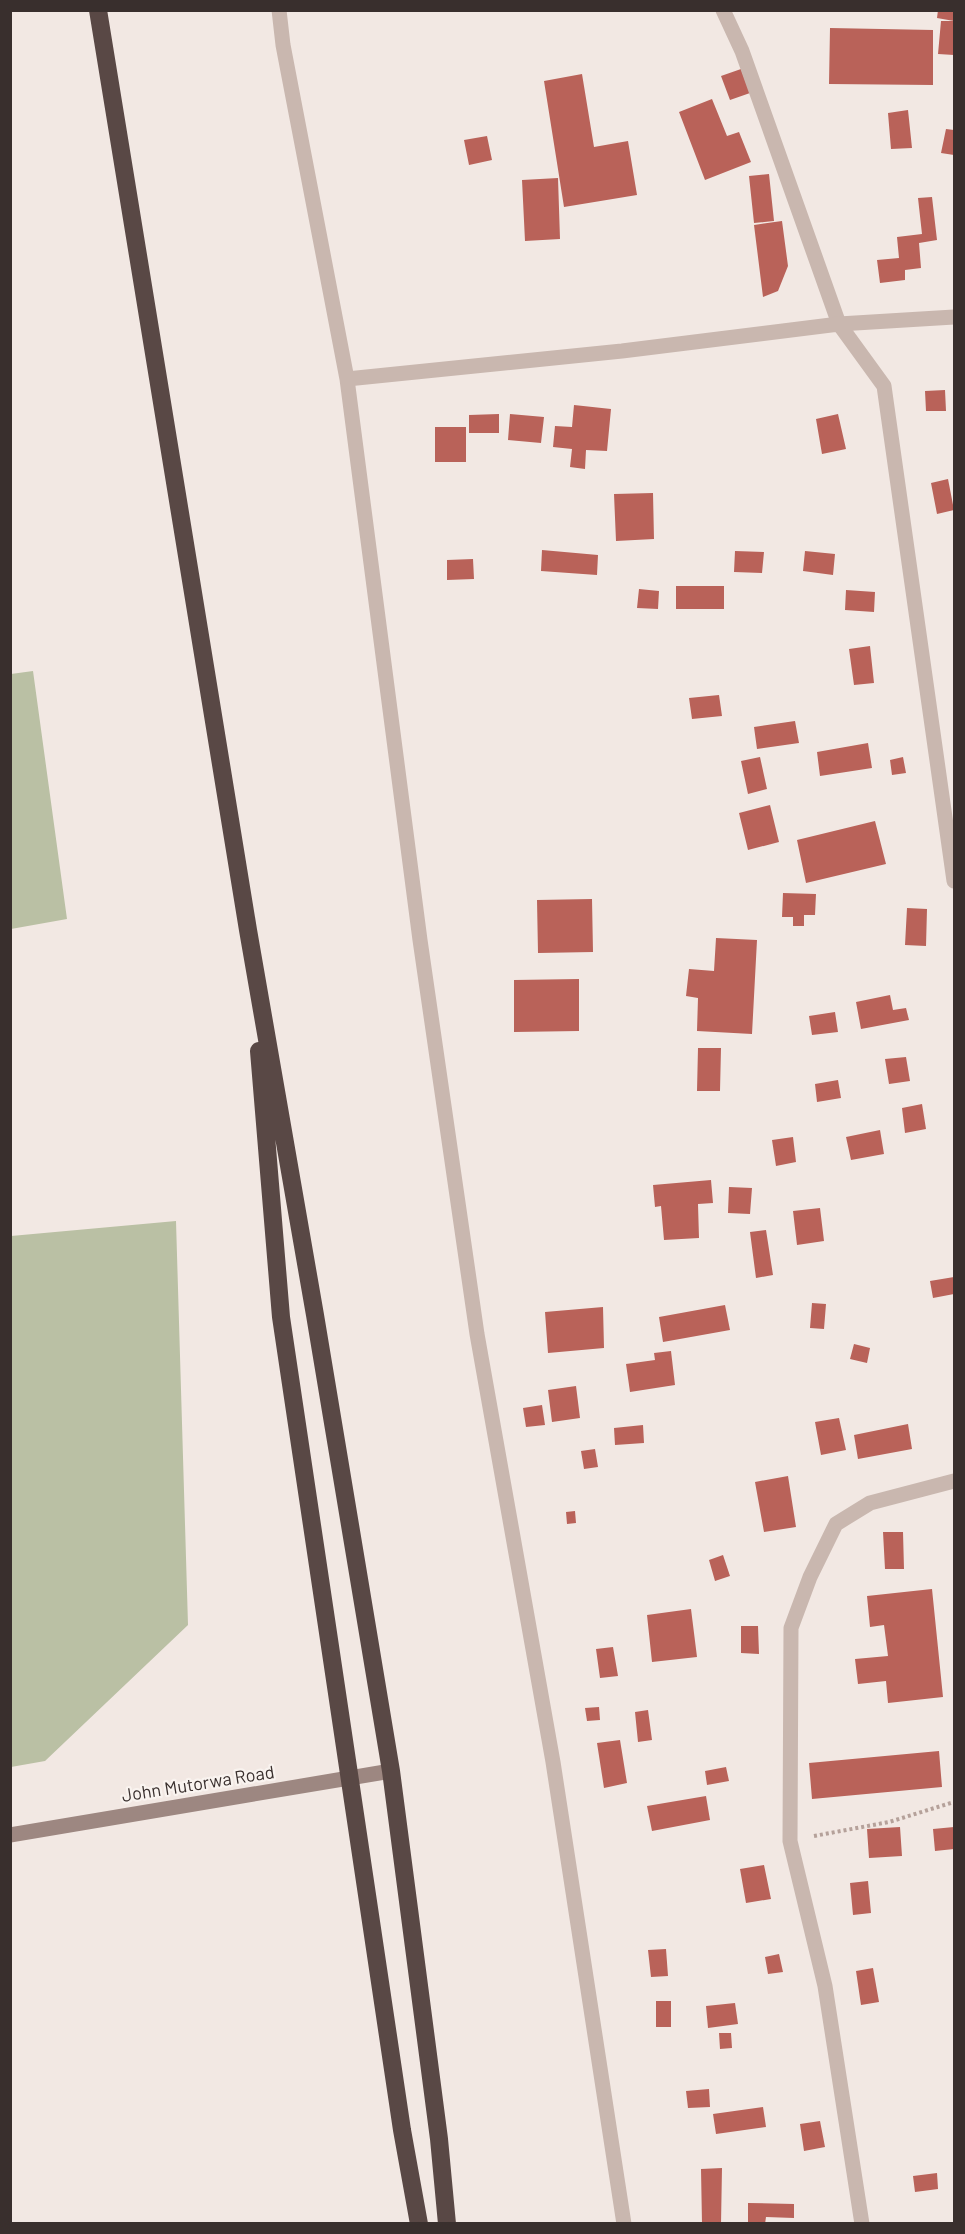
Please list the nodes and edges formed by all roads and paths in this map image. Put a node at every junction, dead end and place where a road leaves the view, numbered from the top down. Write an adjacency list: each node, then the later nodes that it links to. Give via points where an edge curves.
1 (98, 10): 8 (highway)
2 (279, 10): 6 (street)
3 (723, 10): 5 (street, via 742,51)
4 (954, 317): 5 (street)
5 (839, 324): 6 (street); 7 (street, via 884,386)
6 (347, 379): 17 (street, via 420,940 477,1334 553,1762)
7 (954, 881)
8 (248, 930): 10 (highway); 11 (highway, via 281,1317)
9 (954, 1481): 14 (street, via 870,1503 836,1524 810,1577 791,1628)
10 (391, 1771): 11 (street, John Mutorwa Road); 16 (highway)
11 (350, 1778): 13 (street, John Mutorwa Road); 15 (highway)
12 (954, 1802): 14 (path, via 890,1822)
13 (10, 1835)
14 (790, 1841): 18 (street, via 825,1986)
15 (419, 2223)
16 (447, 2223)
17 (624, 2223)
18 (862, 2223)

